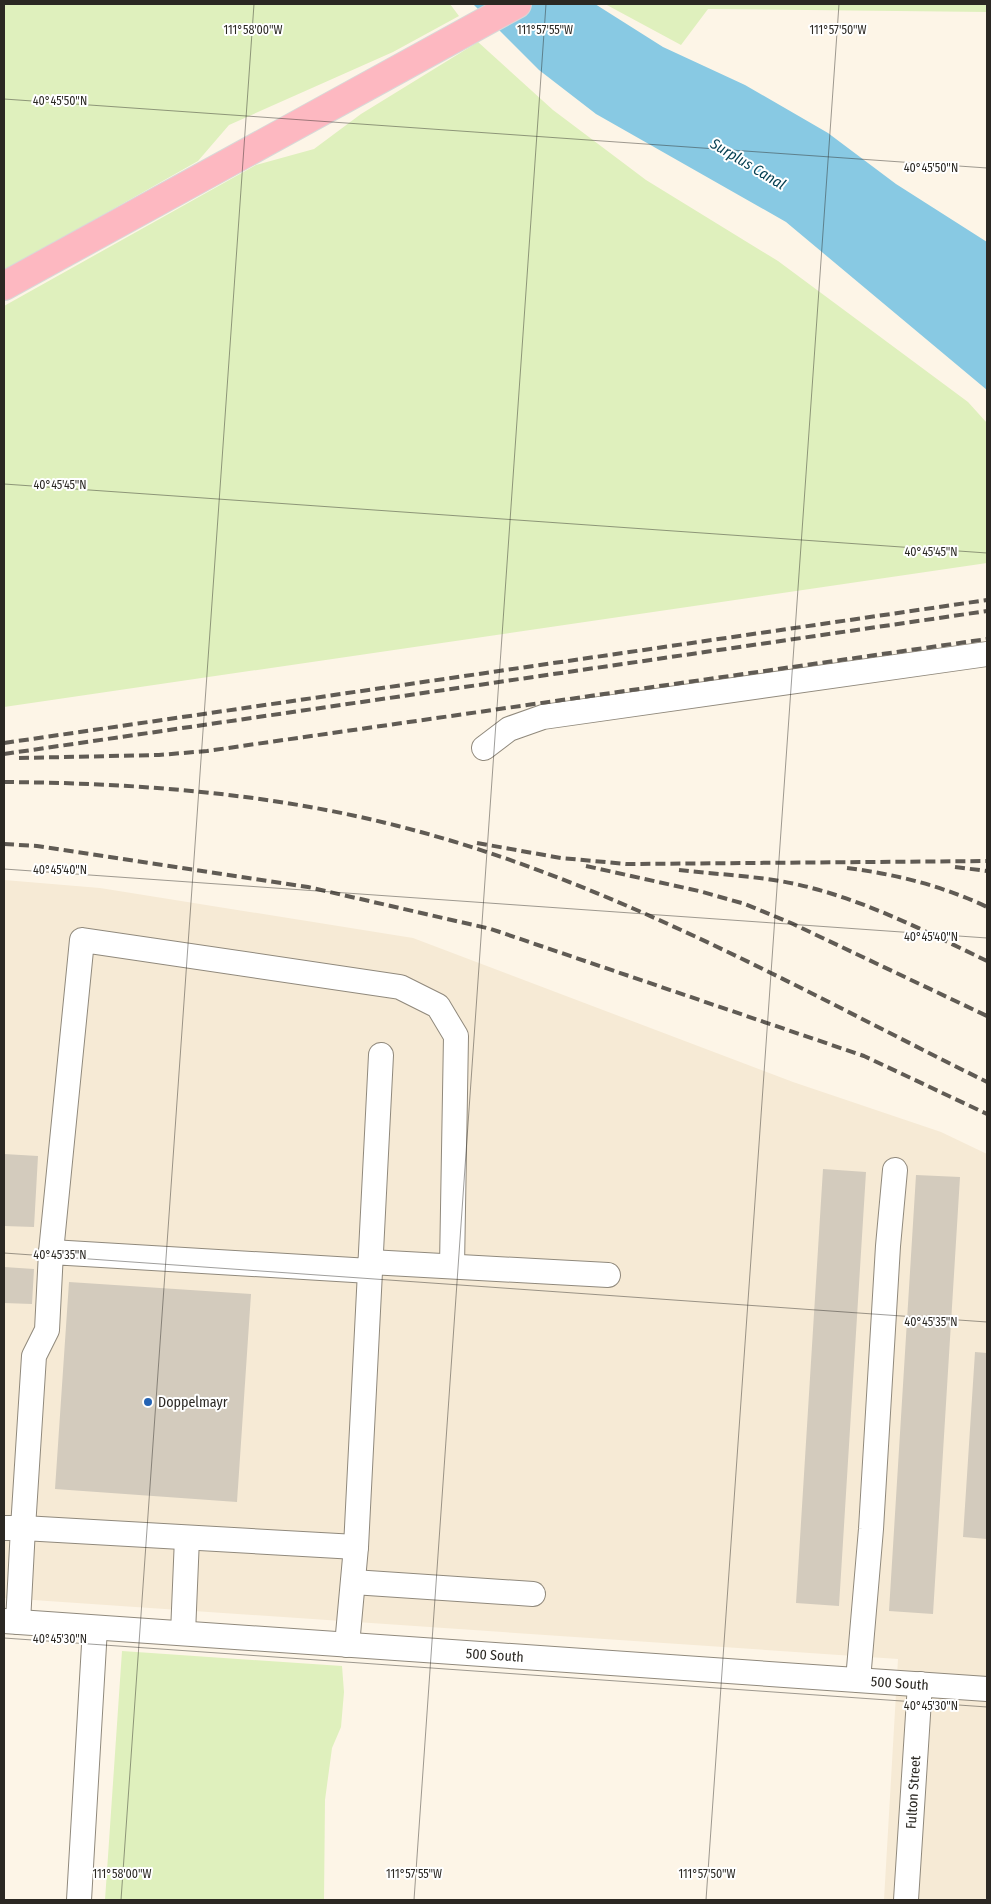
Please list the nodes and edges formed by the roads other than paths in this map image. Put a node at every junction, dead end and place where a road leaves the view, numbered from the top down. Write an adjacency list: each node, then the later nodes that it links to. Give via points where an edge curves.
1 (517, 4): 2 (highway)
2 (4, 286)
3 (987, 654): 4 (street, via 543,717 509,729)
4 (484, 748)
5 (381, 1055): 8 (street)
6 (895, 1170): 20 (street)
7 (51, 1252): 8 (street); 9 (street, via 82,940 400,987 438,1006 456,1036); 11 (street, via 47,1330 34,1356)
8 (370, 1266): 9 (street); 13 (street)
9 (452, 1266): 10 (street)
10 (608, 1275)
11 (14, 1528): 12 (street); 16 (street)
12 (187, 1538): 13 (street); 18 (street)
13 (356, 1547): 14 (street)
14 (353, 1582): 15 (street); 19 (street)
15 (534, 1594)
16 (11, 1622): 17 (street, 500 South)
17 (95, 1628): 18 (street, 500 South); 23 (street)
18 (183, 1634): 19 (street, 500 South)
19 (347, 1645): 20 (street, 500 South)
20 (858, 1680): 21 (street, 500 South)
21 (920, 1684): 22 (street, 500 South); 24 (street, Fulton Street)
22 (987, 1689)
23 (79, 1900)
24 (906, 1900)

